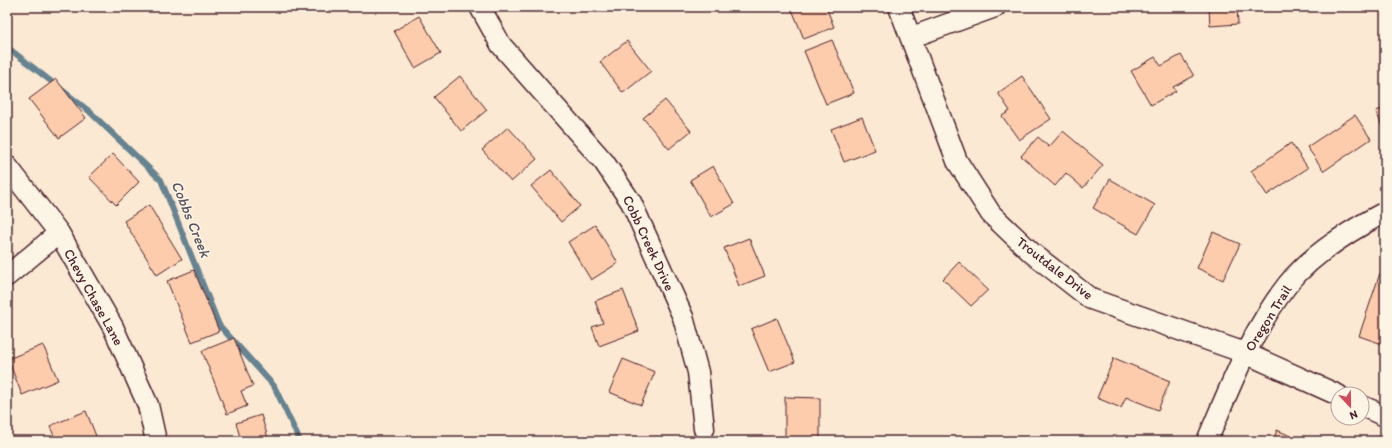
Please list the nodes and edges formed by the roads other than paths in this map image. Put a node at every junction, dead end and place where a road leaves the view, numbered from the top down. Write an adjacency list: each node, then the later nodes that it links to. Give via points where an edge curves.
1 (480, 7): 13 (street, Cobb Creek Drive, via 501,45 604,162 632,202 683,317 698,372)
2 (899, 7): 4 (street, Troutdale Drive)
3 (996, 7): 4 (street)
4 (912, 37): 9 (street, Troutdale Drive, via 957,161 991,214 1032,253 1091,299)
5 (7, 166): 7 (street, Chevy Chase Lane)
6 (1385, 212): 9 (street, Oregon Trail, via 1353,229 1323,250 1288,283 1265,317)
7 (59, 233): 8 (street); 14 (street, Chevy Chase Lane, via 113,328 148,404)
8 (7, 276)
9 (1245, 354): 10 (street, Troutdale Drive); 15 (street, Oregon Trail)
10 (1330, 391)
11 (1370, 409): 12 (street)
12 (1385, 416)
13 (704, 429)
14 (156, 441)
15 (1207, 441)

